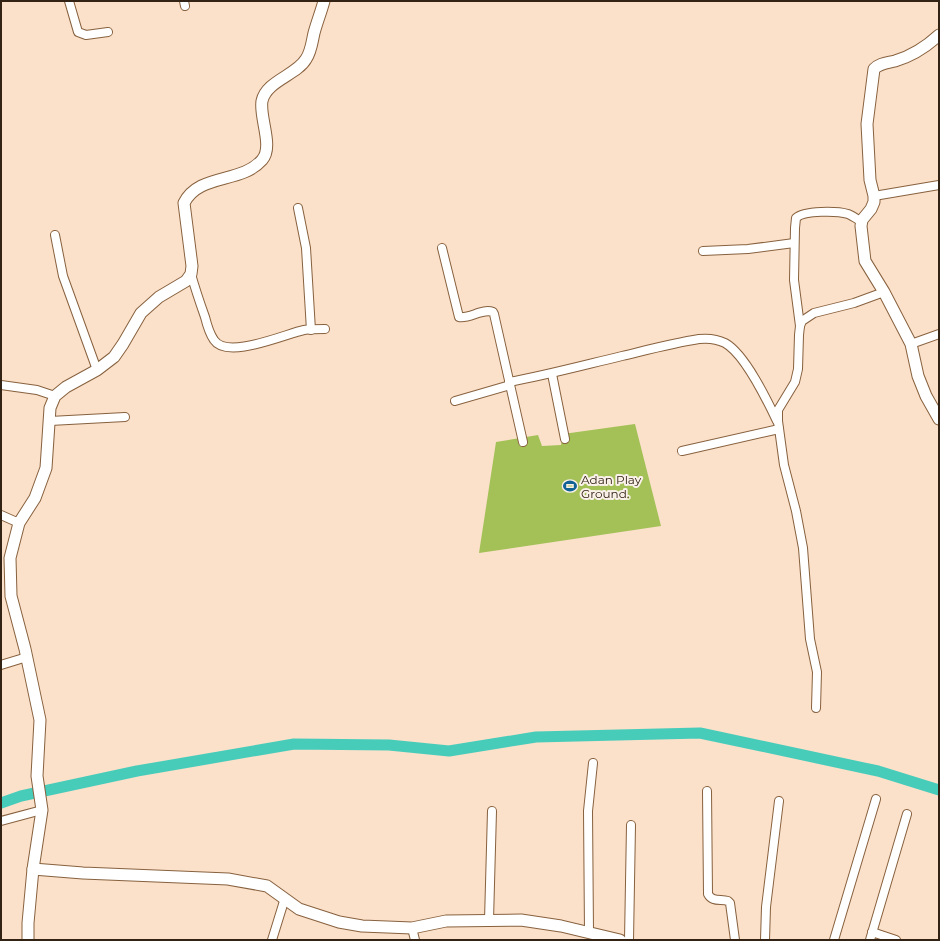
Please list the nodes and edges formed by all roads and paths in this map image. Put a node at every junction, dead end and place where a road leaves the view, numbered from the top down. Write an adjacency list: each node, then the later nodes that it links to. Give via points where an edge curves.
1 (69, 1): 3 (street, via 78,32 86,35)
2 (324, 1): 13 (street, via 306,60 269,89 262,100 267,145 263,159 248,171 202,185 194,190 184,203)
3 (108, 32)
4 (939, 35): 6 (street, via 917,52 874,69 867,124 870,180)
5 (939, 185): 6 (street)
6 (874, 196): 8 (street, via 871,209)
7 (298, 208): 17 (street, via 306,248)
8 (862, 222): 10 (street, via 854,216 842,213 817,212 798,215); 14 (street, via 866,261)
9 (55, 234): 20 (street, via 63,276)
10 (794, 243): 12 (street); 15 (street, via 794,280)
11 (442, 248): 22 (street, via 459,317 488,311 494,314)
12 (703, 251)
13 (191, 274): 17 (street, via 209,329 214,340 224,347 270,342); 20 (street, via 186,281 158,297 141,313 114,357)
14 (884, 292): 15 (street, via 814,313 802,321); 19 (street)
15 (800, 326): 29 (street, via 798,369 795,382 778,410)
16 (325, 329): 17 (street)
17 (311, 330)
18 (939, 334): 19 (street)
19 (911, 344): 27 (street, via 918,376)
20 (97, 370): 24 (street)
21 (552, 374): 22 (street); 29 (street, via 663,346 714,339 726,343 733,349 754,376); 30 (street)
22 (510, 384): 25 (street); 31 (street)
23 (1, 385): 24 (street, via 37,390)
24 (55, 396): 28 (street, via 50,408)
25 (455, 401)
26 (125, 417): 28 (street)
27 (939, 419)
28 (50, 421): 34 (street, via 46,468 35,498)
29 (778, 425): 32 (street); 37 (street, via 784,465 803,548 810,639 817,672)
30 (565, 439)
31 (523, 442)
32 (682, 451)
33 (1, 515): 34 (street)
34 (19, 523): 35 (street, via 10,558 11,596)
35 (27, 657): 36 (street); 42 (street, via 40,720 38,776)
36 (1, 665)
37 (816, 708)
38 (593, 763): 51 (street, via 588,811)
39 (707, 791): 58 (street, via 708,894 713,900 730,903)
40 (876, 799): 60 (street)
41 (779, 801): 59 (street, via 766,907)
42 (42, 810): 45 (street); 47 (street)
43 (492, 811): 49 (street)
44 (907, 814): 52 (street)
45 (1, 821)
46 (631, 825): 57 (street)
47 (33, 869): 48 (street, via 228,879 267,886); 53 (street)
48 (285, 898): 50 (street, via 300,909 339,922 362,926); 54 (street)
49 (489, 920): 50 (street, via 446,921); 51 (street, via 521,920)
50 (412, 928): 55 (street)
51 (589, 932): 56 (street)
52 (871, 936): 61 (street)
53 (28, 940)
54 (272, 940)
55 (415, 940)
56 (620, 940)
57 (629, 940)
58 (736, 940)
59 (765, 940)
60 (834, 940)
61 (896, 940)

